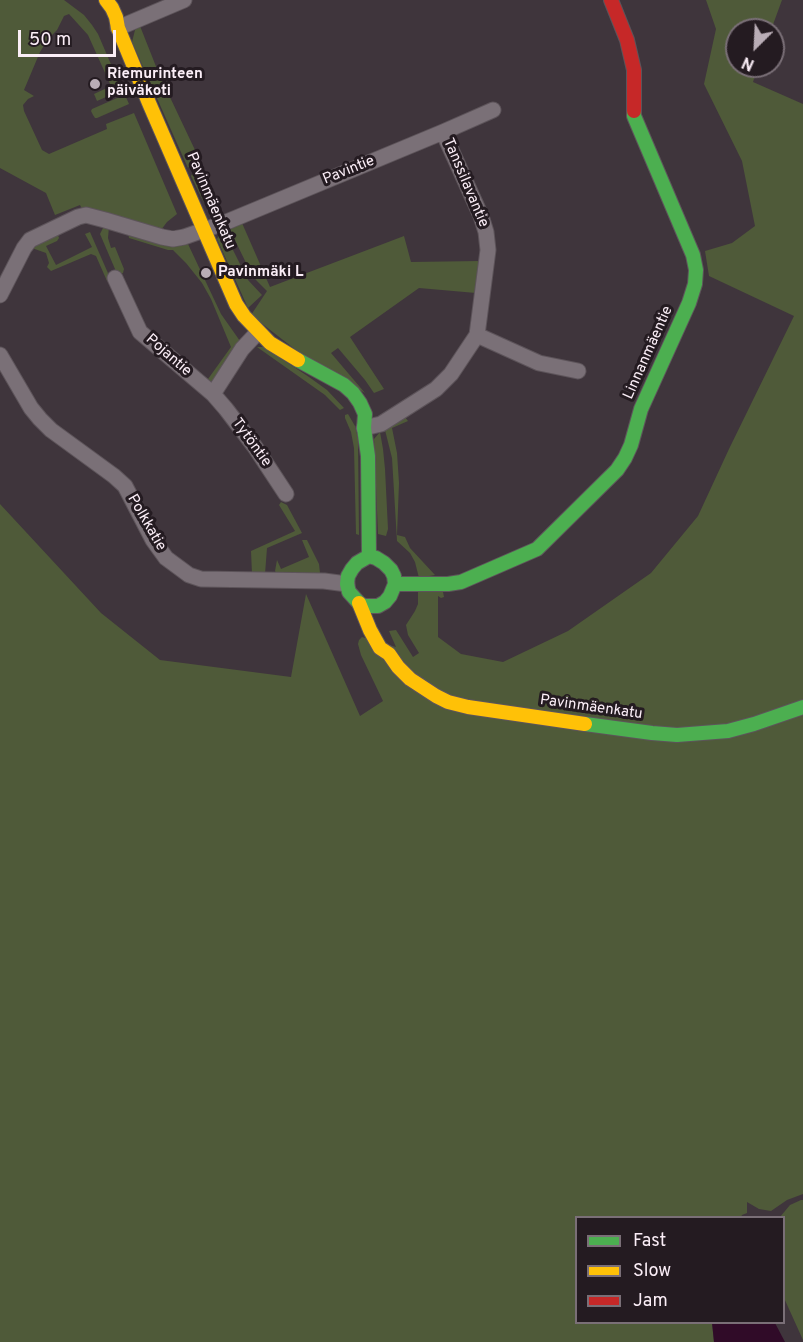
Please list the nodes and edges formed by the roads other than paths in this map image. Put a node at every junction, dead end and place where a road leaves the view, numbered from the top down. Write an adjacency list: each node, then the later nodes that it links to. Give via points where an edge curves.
1 (184, 0): 4 (street)
2 (611, 0): 19 (street, Linnanmäentie, via 634,70 634,117 693,255 696,270 689,303 641,409 625,458 548,539 537,549 461,582)
3 (100, 2): 4 (street, Pavinmäenkatu, via 112,8)
4 (118, 28): 7 (street, Pavinmäenkatu)
5 (493, 110): 6 (street, Pavintie)
6 (443, 132): 7 (street, Pavintie); 11 (street, Tanssilavantie, via 486,232 488,250)
7 (204, 230): 9 (street, via 173,239 86,215 78,217 30,240); 10 (street, Pavinmäenkatu, via 236,304)
8 (115, 278): 14 (street, Pojantie, via 140,332)
9 (0, 295)
10 (258, 332): 14 (street); 15 (street, Pavinmäenkatu, via 353,393 365,414)
11 (477, 335): 13 (street, via 539,363); 15 (street, Tanssilavantie, via 436,389 381,424)
12 (0, 355): 18 (street, Polkkatie, via 40,419 125,486 153,540 166,558 189,575 201,579)
13 (578, 371)
14 (213, 394): 16 (street, Tytöntie)
15 (364, 428): 17 (street, Pavinmäenkatu)
16 (286, 494)
17 (369, 556): 18 (street, via 352,568); 19 (street, via 391,570)
18 (347, 584): 20 (street, Pavinmäenkatu)
19 (395, 584): 21 (street)
20 (359, 603): 21 (street, via 378,606); 22 (street, Pavinmäenkatu, via 380,648)
21 (384, 615): 22 (street, Pavinmäenkatu)
22 (389, 654): 23 (street, Pavinmäenkatu, via 410,679 448,702 652,733 728,731)
23 (803, 707)

